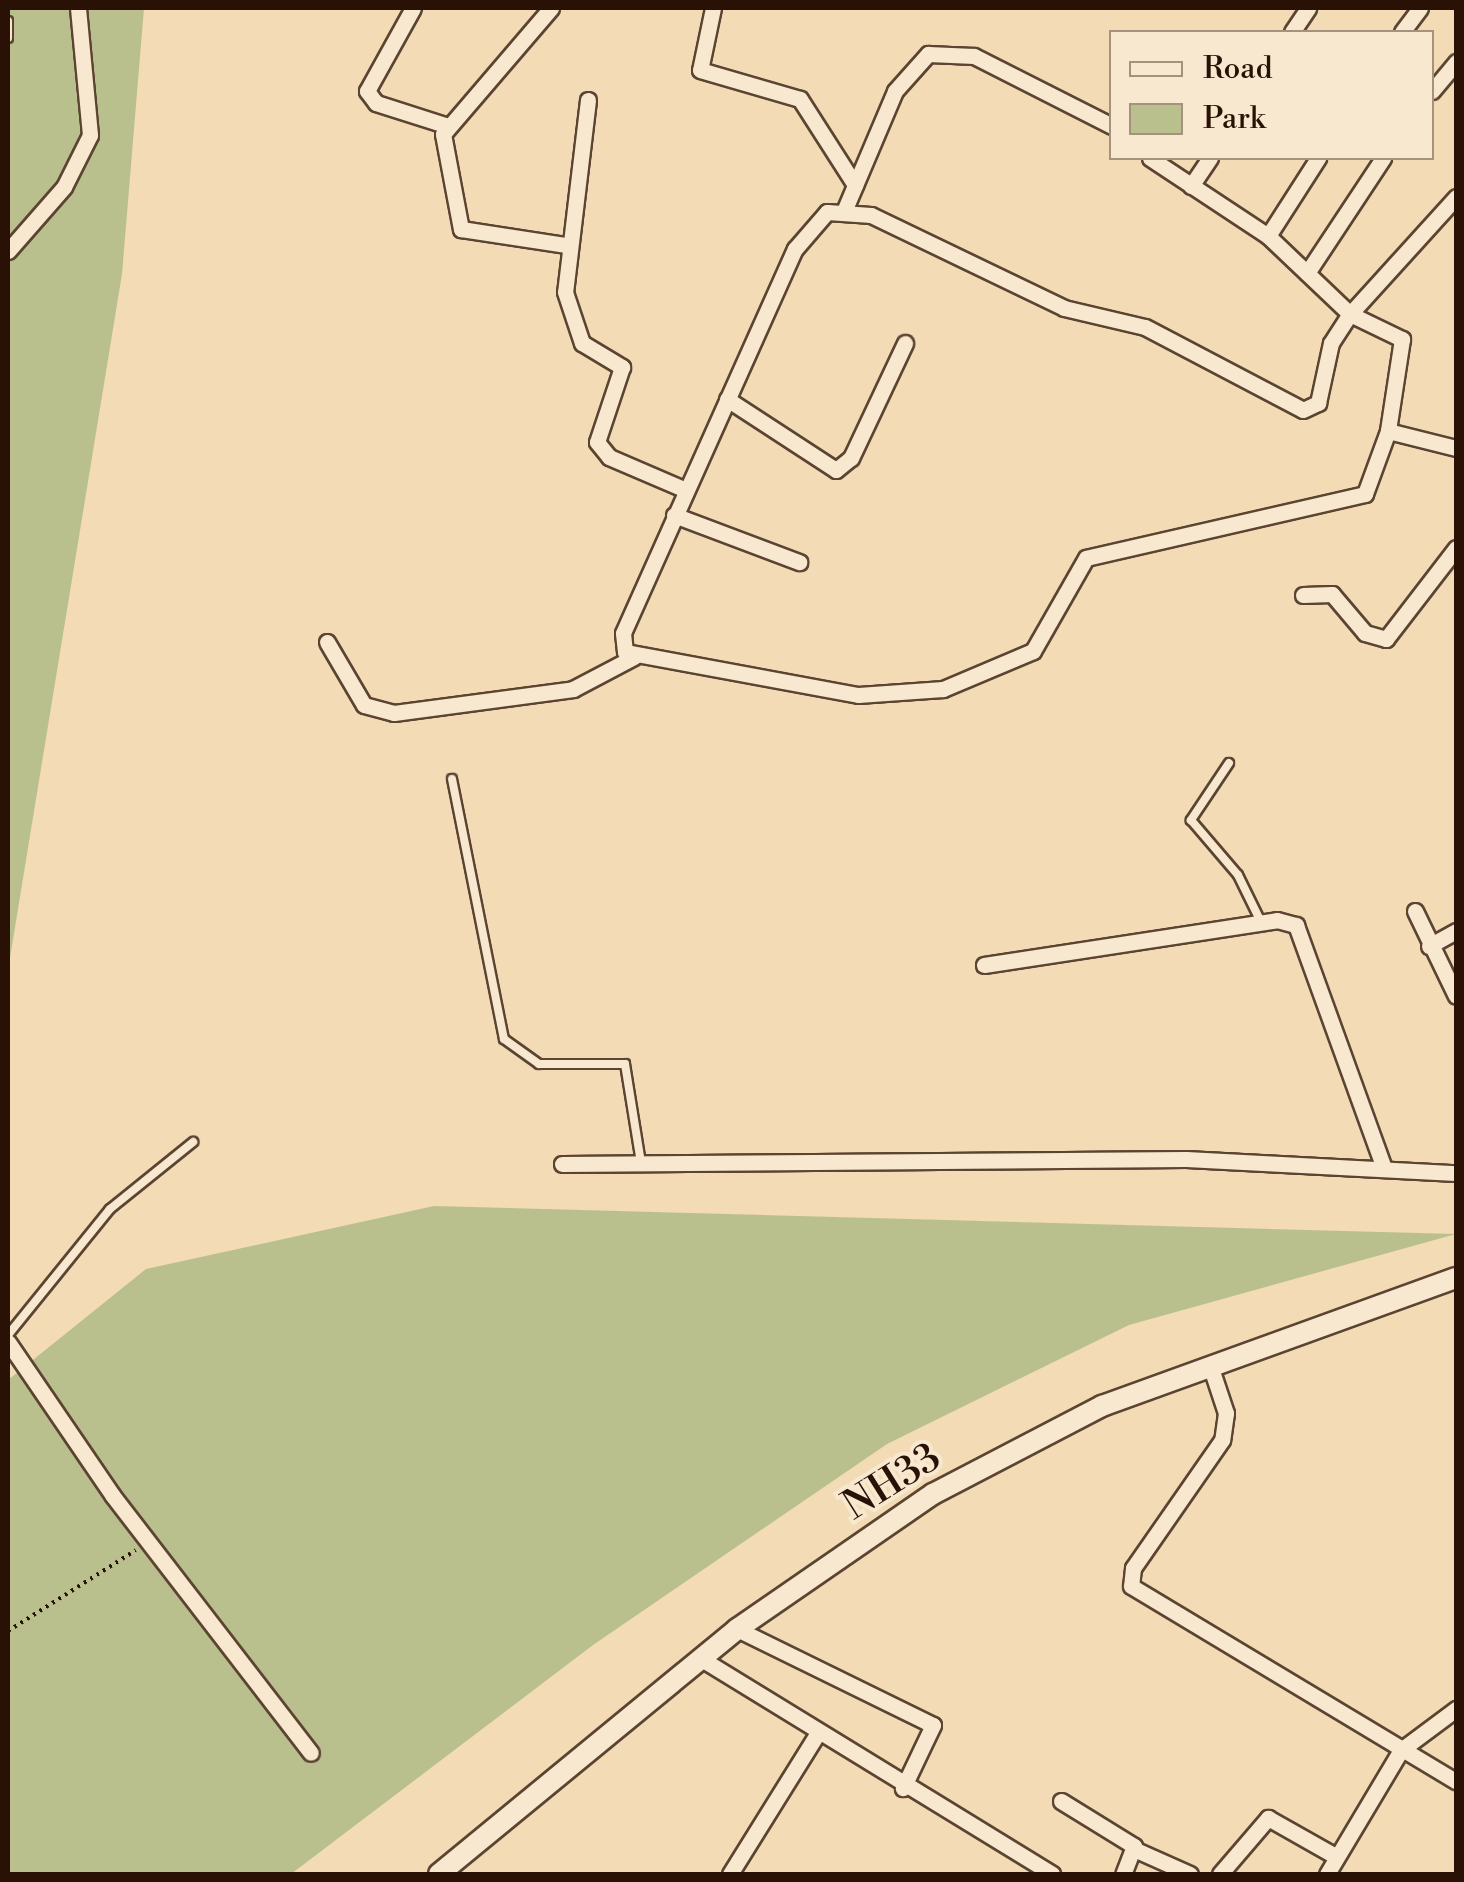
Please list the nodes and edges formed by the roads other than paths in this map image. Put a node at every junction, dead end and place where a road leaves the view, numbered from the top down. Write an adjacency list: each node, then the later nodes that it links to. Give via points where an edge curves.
1 (78, 8): 26 (street, via 90,135 64,187)
2 (413, 8): 15 (street, via 367,91 376,103)
3 (551, 8): 15 (street)
4 (713, 8): 20 (street, via 700,70 800,99 818,114)
5 (1308, 8): 8 (street)
6 (1420, 8): 9 (street)
7 (8, 21): 10 (lane)
8 (1293, 30)
9 (1404, 30)
10 (8, 38)
11 (1456, 62): 12 (street)
12 (1434, 89)
13 (588, 100): 25 (street)
14 (1109, 124): 20 (street, via 974,56 928,54 895,91)
15 (444, 125): 25 (street, via 461,229)
16 (1153, 160): 21 (street)
17 (1209, 160): 21 (street)
18 (1317, 160): 24 (street)
19 (1382, 160): 27 (street)
20 (855, 185): 23 (street)
21 (1192, 186): 24 (street)
22 (1456, 197): 28 (street)
23 (845, 209): 28 (street, via 1064,308 1145,327 1303,410 1318,403 1331,343); 30 (street, via 813,222 795,248)
24 (1268, 236): 27 (street)
25 (565, 245): 33 (street, via 576,334 622,367 601,450)
26 (8, 250)
27 (1307, 273): 28 (street)
28 (1350, 314): 31 (street, via 1402,339)
29 (905, 342): 30 (street, via 852,458 836,470)
30 (727, 399): 33 (street)
31 (1388, 431): 32 (street); 39 (street, via 1365,494 1086,558 1034,651 943,689 858,694)
32 (1456, 448)
33 (686, 490): 34 (street)
34 (674, 515): 36 (street); 39 (street, via 623,632)
35 (1456, 548): 37 (street, via 1386,639 1365,633 1332,594)
36 (799, 562)
37 (1303, 595)
38 (328, 642): 39 (street, via 364,705 394,713 573,689)
39 (634, 657)
40 (1229, 763): 43 (lane, via 1190,820 1238,875)
41 (452, 779): 49 (lane, via 504,1038 539,1064 624,1064)
42 (1414, 911): 45 (street)
43 (1261, 922): 46 (street); 51 (street, via 1287,921 1303,932)
44 (1456, 932): 45 (street)
45 (1429, 946): 47 (street)
46 (984, 965)
47 (1456, 996)
48 (193, 1142): 54 (lane, via 110,1209)
49 (640, 1163): 50 (street); 51 (street)
50 (562, 1164)
51 (1382, 1165): 52 (street)
52 (1456, 1173)
53 (1456, 1278): 55 (main road, NH33)
54 (8, 1338): 61 (street, via 148,1542)
55 (1210, 1366): 56 (main road, NH33, via 1102,1406 933,1494); 60 (street, via 1226,1414 1222,1440 1133,1568 1131,1586)
56 (737, 1629): 57 (main road, NH33); 63 (street, via 934,1725)
57 (700, 1658): 59 (street); 67 (main road, NH33)
58 (1456, 1710): 60 (street)
59 (817, 1734): 63 (street); 68 (street)
60 (1402, 1750): 62 (street); 66 (street)
61 (312, 1753)
62 (1456, 1781)
63 (903, 1788): 69 (street)
64 (1062, 1801): 65 (street)
65 (1136, 1850): 70 (street); 71 (street)
66 (1337, 1858): 72 (street, via 1268,1818); 73 (street)
67 (439, 1874)
68 (730, 1874)
69 (1052, 1874)
70 (1123, 1874)
71 (1190, 1874)
72 (1220, 1874)
73 (1327, 1874)

